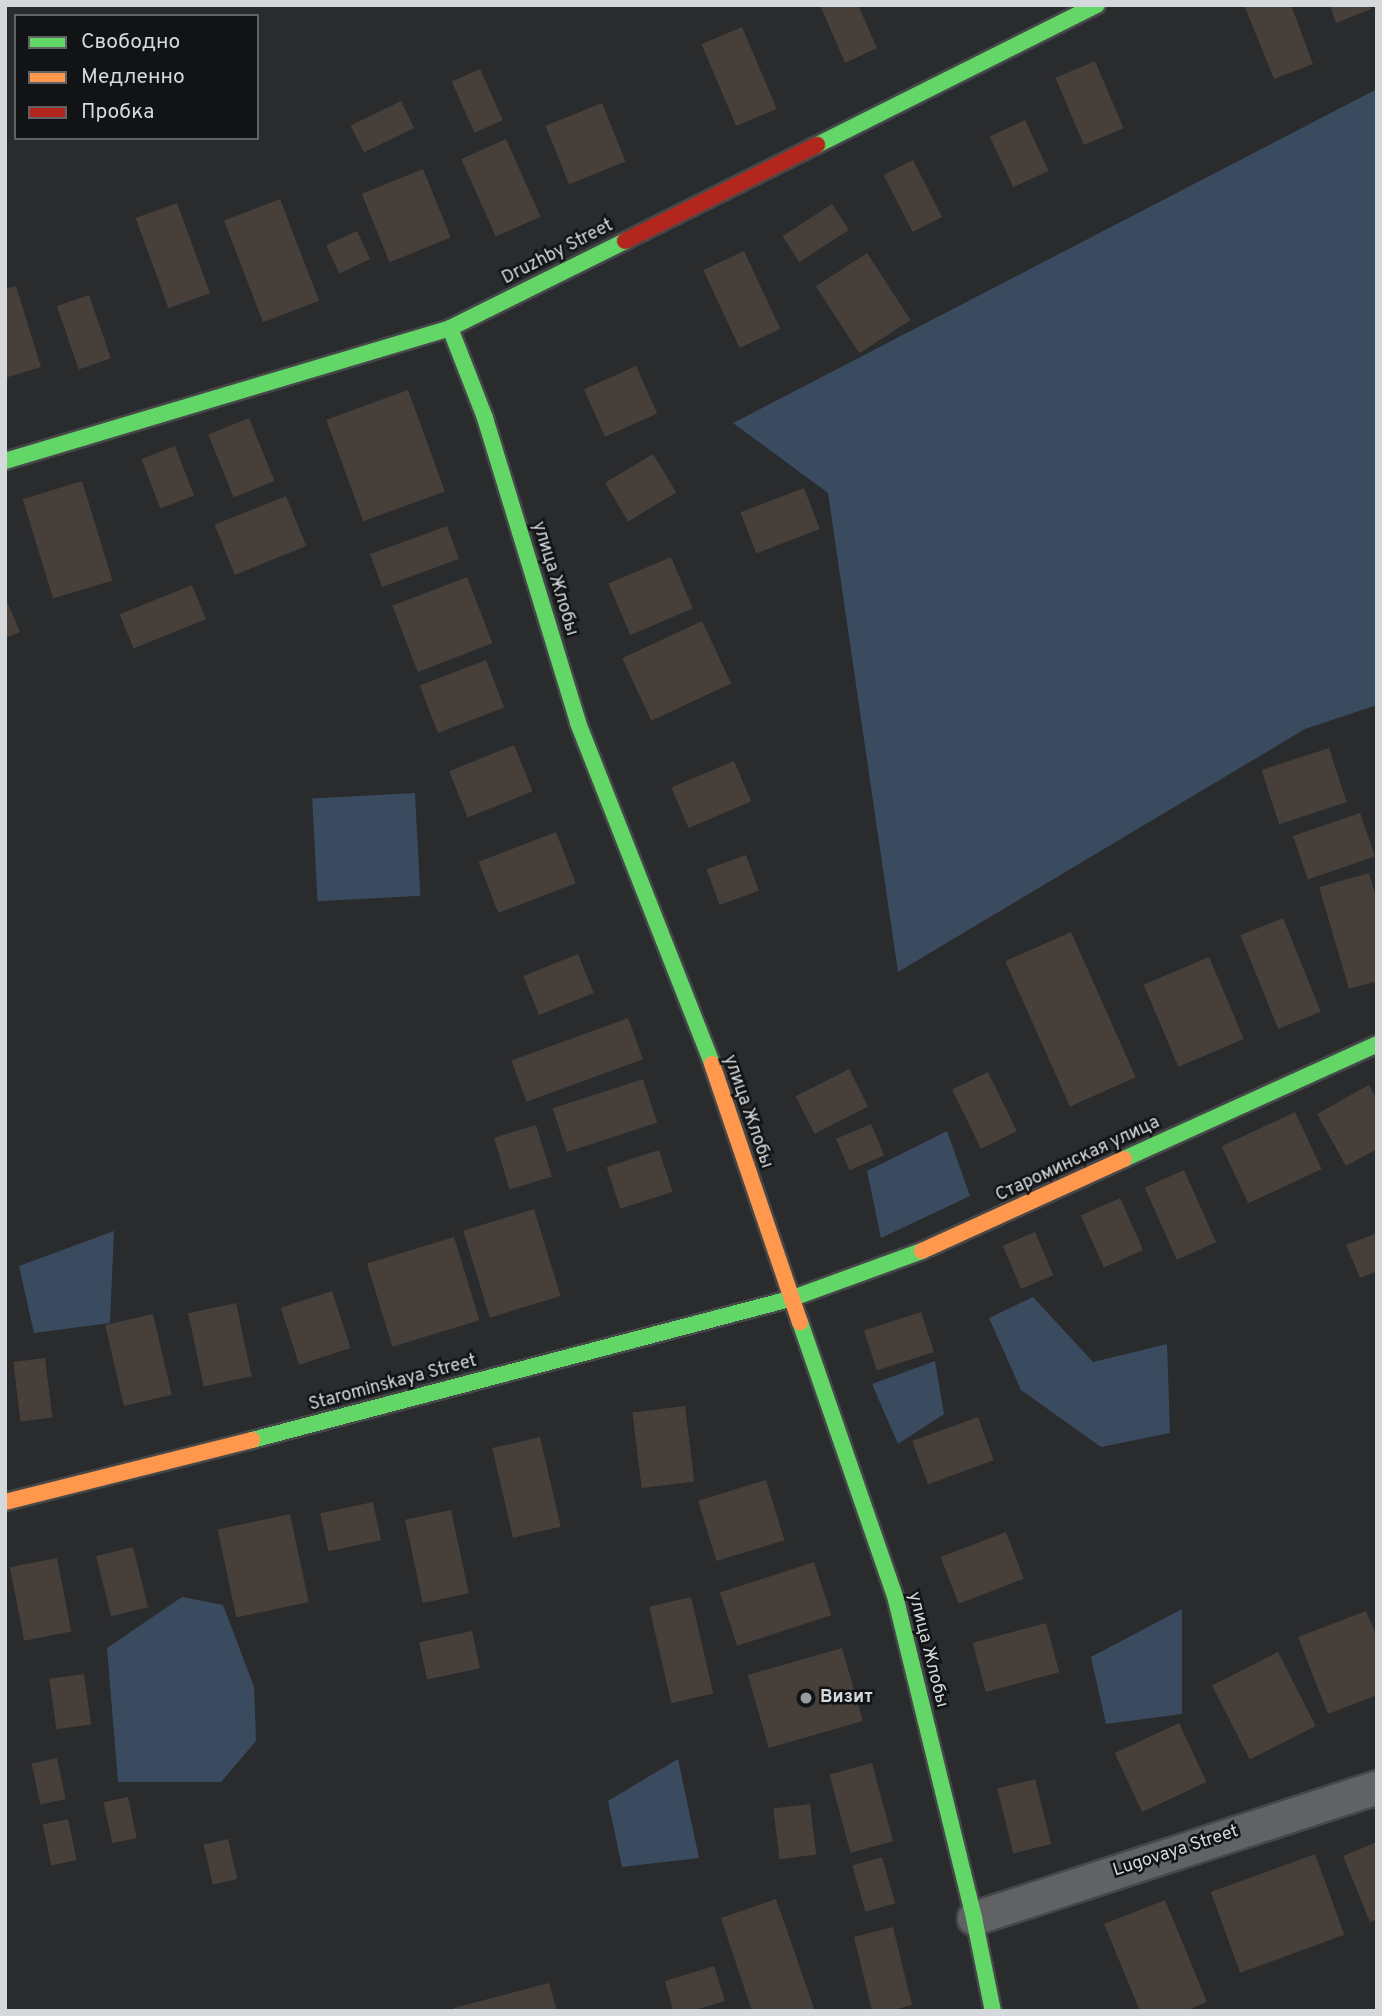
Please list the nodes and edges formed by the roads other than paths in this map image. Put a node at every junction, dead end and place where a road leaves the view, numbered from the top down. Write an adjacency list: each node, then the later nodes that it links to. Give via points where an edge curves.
1 (1097, 5): 2 (street, Druzhby Street)
2 (450, 328): 3 (street, Druzhby Street); 5 (street, улица Жлобы, via 485,418 578,723 698,1025)
3 (5, 461)
4 (1377, 1044): 5 (street, Староминская улица, via 914,1255)
5 (790, 1299): 6 (street, Starominskaya Street); 8 (street, улица Жлобы, via 896,1600)
6 (5, 1502)
7 (1377, 1787): 8 (street, Lugovaya Street)
8 (974, 1918): 9 (street, улица Жлобы)
9 (993, 2011)

